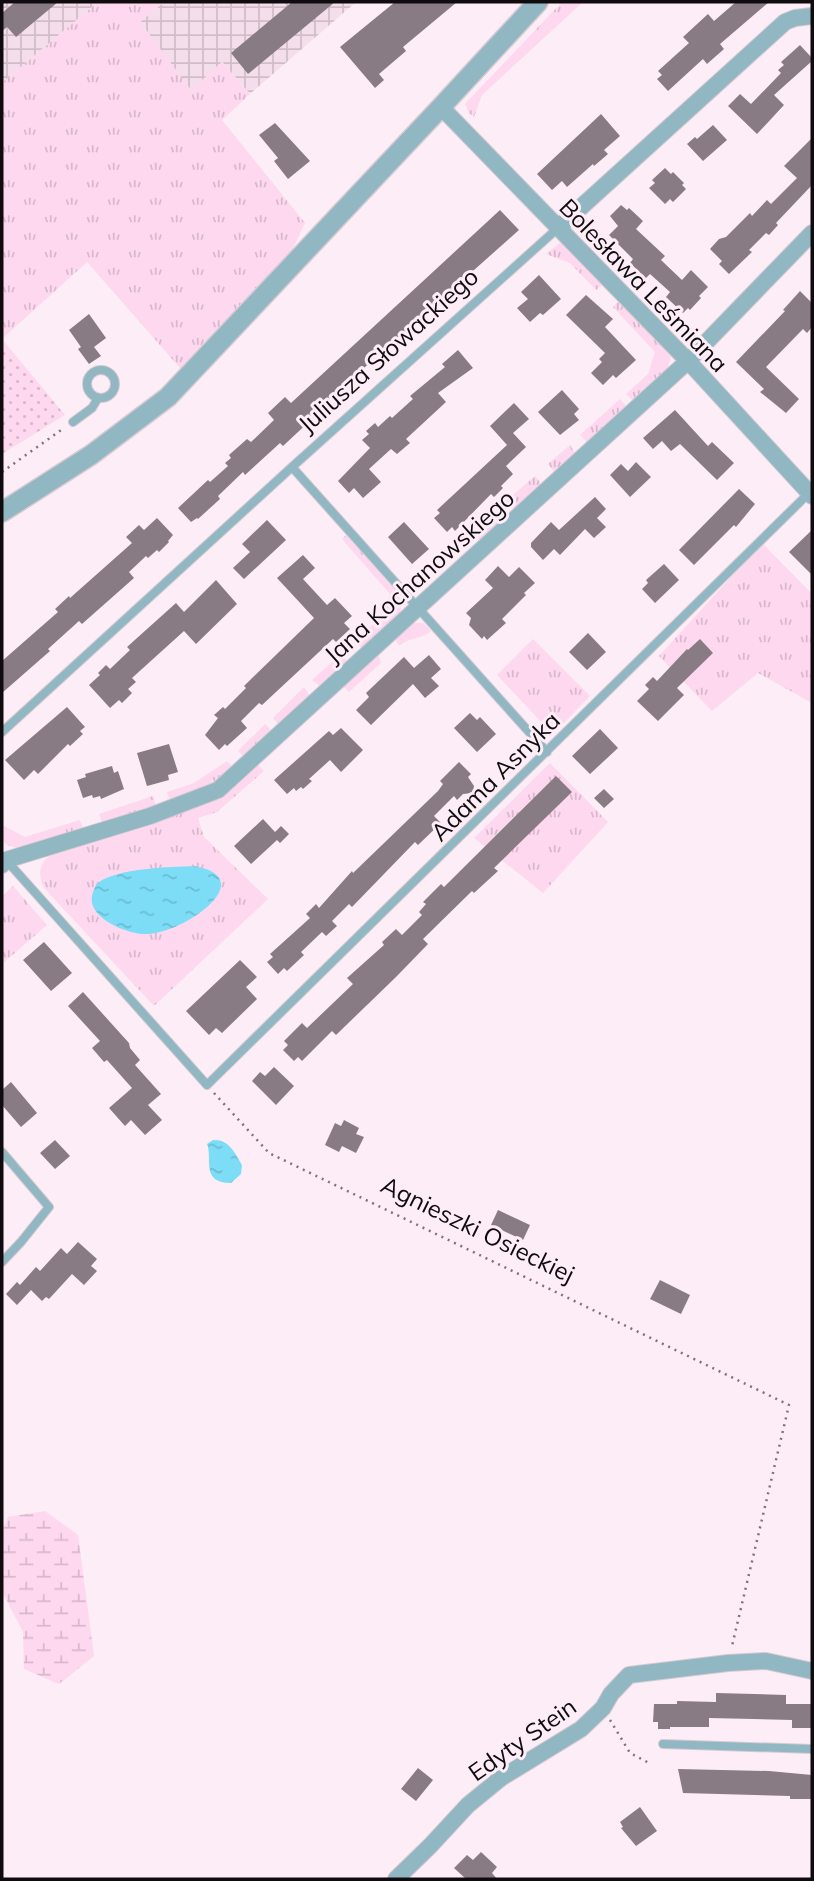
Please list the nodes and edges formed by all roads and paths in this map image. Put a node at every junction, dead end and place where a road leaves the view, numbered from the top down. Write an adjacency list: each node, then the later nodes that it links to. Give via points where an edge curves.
1 (538, 2): 3 (street)
2 (812, 16): 4 (street, Juliusza Słowackiego, via 785,22)
3 (441, 107): 4 (street, Bolesława Leśmiana); 12 (street, via 167,397 91,455)
4 (558, 228): 6 (street, Bolesława Leśmiana); 9 (lane, Juliusza Słowackiego)
5 (812, 233): 6 (street, Jana Kochanowskiego)
6 (688, 361): 11 (street, Bolesława Leśmiana); 13 (street, Jana Kochanowskiego)
7 (98, 398): 8 (lane)
8 (73, 422): 10 (path)
9 (292, 467): 13 (lane); 14 (lane, Juliusza Słowackiego)
10 (2, 472)
11 (811, 494): 15 (lane, Adama Asnyka)
12 (2, 512)
13 (419, 607): 15 (lane); 16 (street, Jana Kochanowskiego, via 218,790 150,816)
14 (2, 732)
15 (547, 752): 17 (lane, Adama Asnyka)
16 (3, 860): 17 (lane)
17 (207, 1085): 20 (path, Agnieszki Osieckiej, via 269,1153 789,1405)
18 (2, 1152): 19 (lane, via 49,1207)
19 (2, 1262)
20 (729, 1663): 21 (street, Edyty Stein, via 766,1661); 22 (street, Edyty Stein, via 629,1675)
21 (812, 1671)
22 (603, 1708): 25 (path, via 630,1753); 26 (street, Edyty Stein, via 581,1729 476,1798)
23 (663, 1744): 24 (lane)
24 (812, 1749)
25 (651, 1763)
26 (396, 1879)

